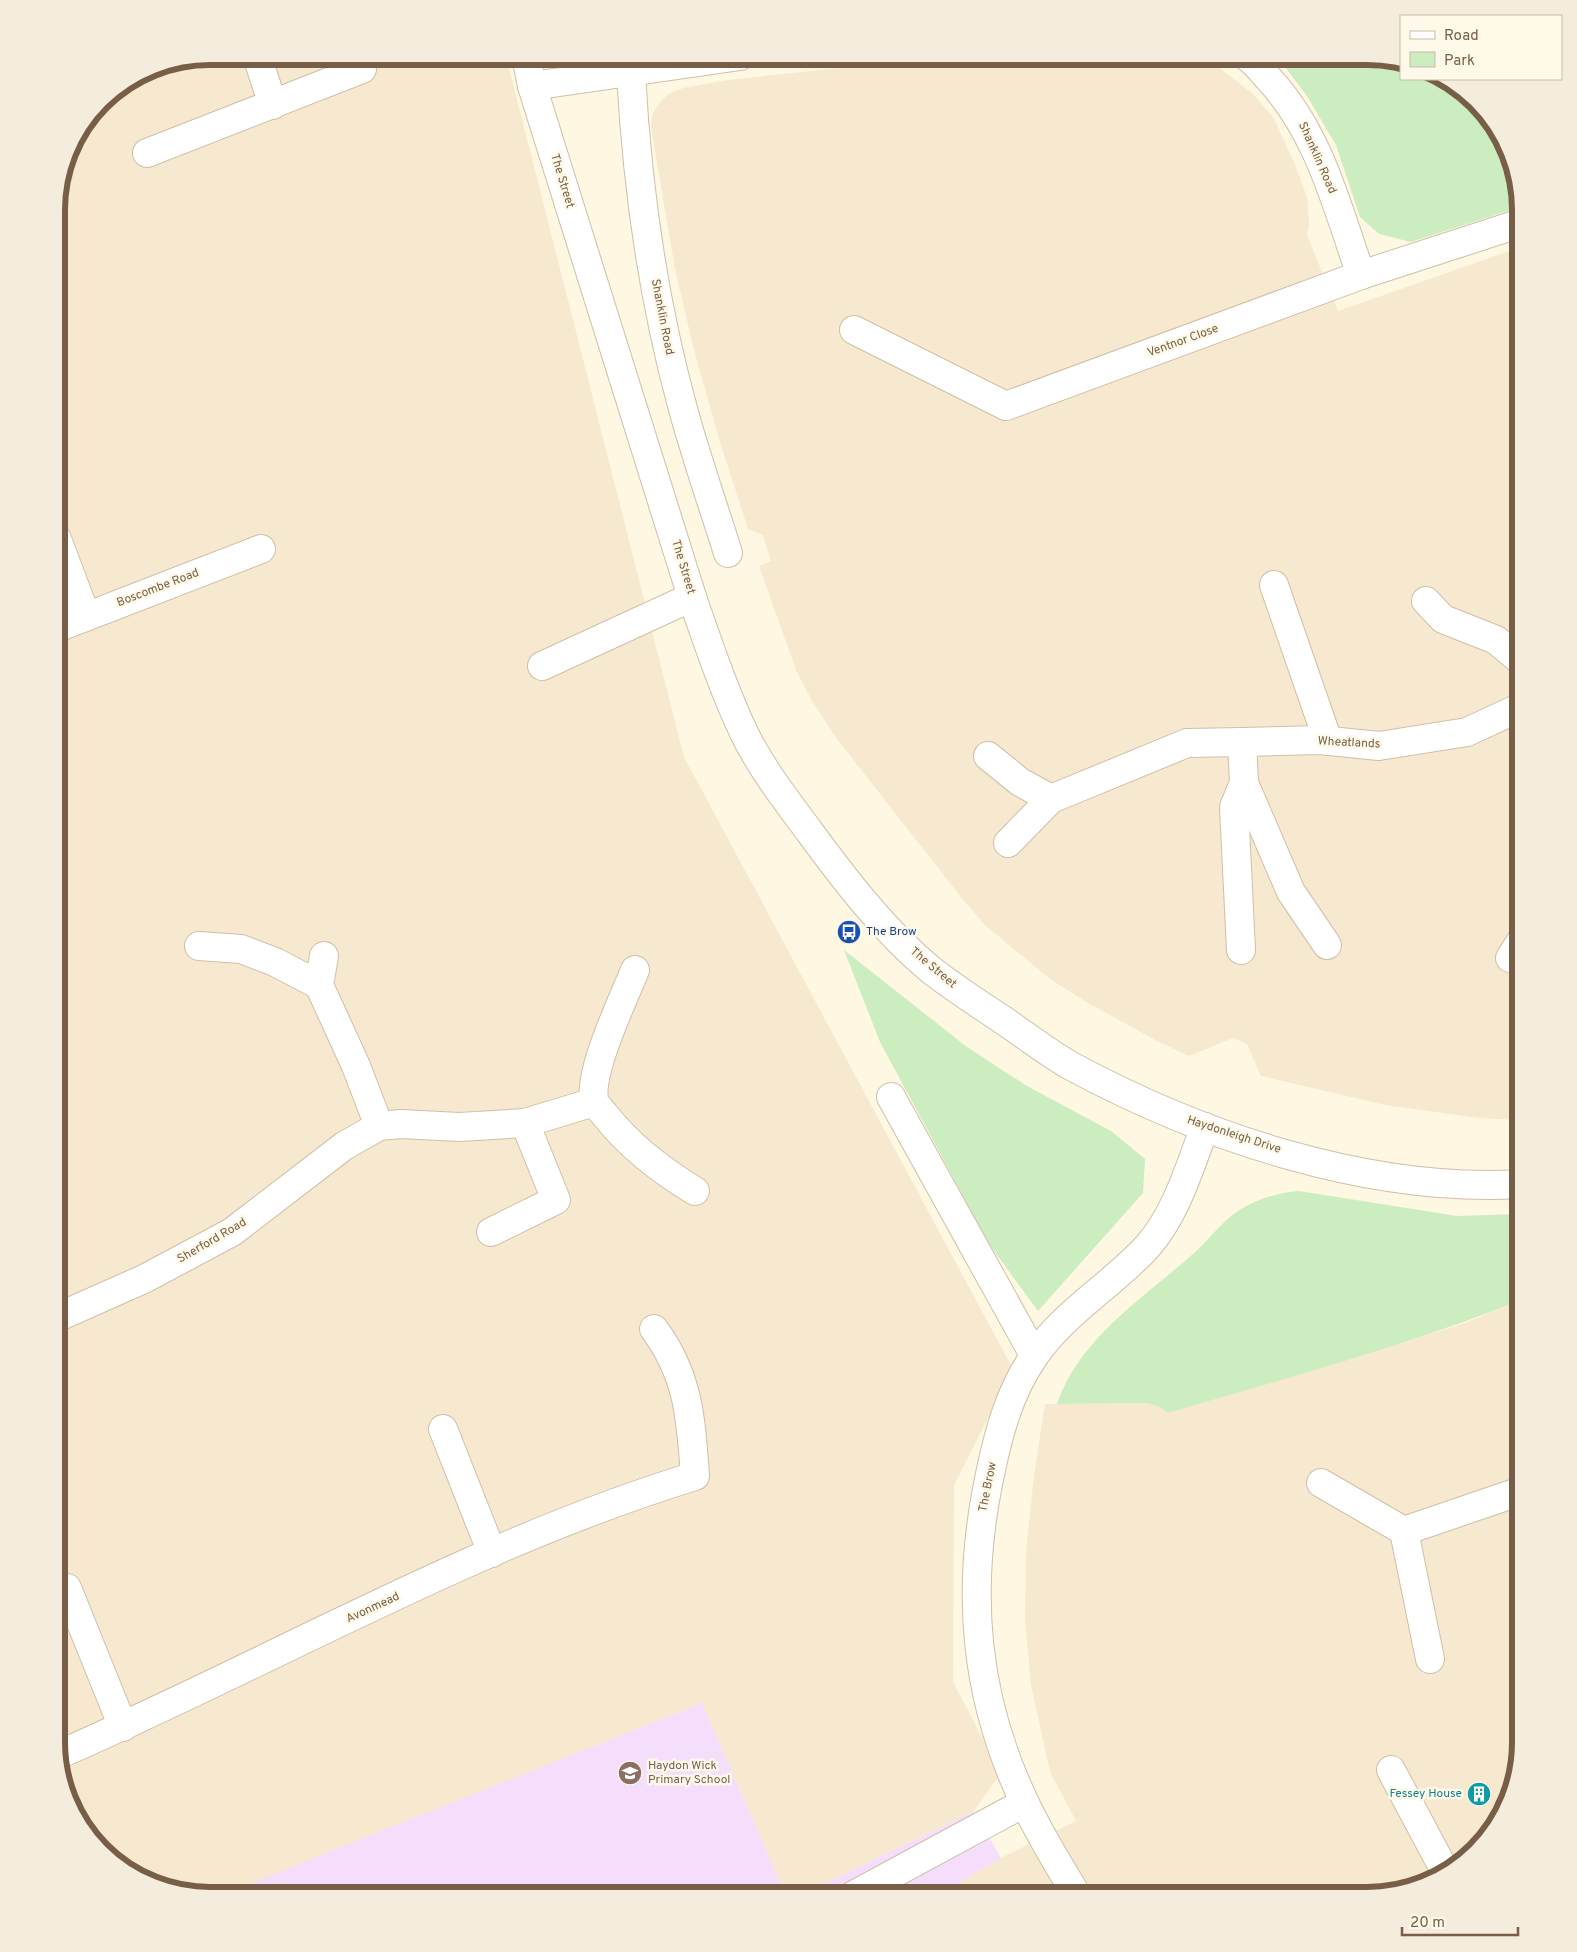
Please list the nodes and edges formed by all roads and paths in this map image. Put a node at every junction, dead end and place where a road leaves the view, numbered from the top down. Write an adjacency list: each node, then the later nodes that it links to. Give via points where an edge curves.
1 (260, 65): 8 (street)
2 (528, 65): 7 (street, The Street)
3 (682, 65): 6 (street)
4 (1256, 65): 11 (street, Shanklin Road, via 1286,97 1308,132)
5 (362, 69): 8 (street)
6 (631, 73): 7 (street); 14 (street, Shanklin Road, via 635,147 665,336 683,410)
7 (532, 86): 17 (street, The Street)
8 (273, 105): 9 (street)
9 (147, 153)
10 (1512, 225): 11 (street, Ventnor Close)
11 (1361, 276): 12 (street, Ventnor Close, via 1006,406)
12 (854, 330)
13 (260, 549): 19 (street, Boscombe Road)
14 (728, 553)
15 (65, 562): 19 (street)
16 (1274, 585): 24 (street)
17 (692, 597): 22 (street); 36 (street, The Street, via 746,736 786,800 881,920 932,970)
18 (1426, 601): 21 (street, via 1442,619 1496,640)
19 (86, 616): 20 (street, Boscombe Road)
20 (65, 624)
21 (1512, 653)
22 (542, 666)
23 (1512, 711): 24 (street, Wheatlands, via 1466,732 1379,746)
24 (1328, 741): 25 (street, Wheatlands)
25 (1242, 742): 27 (street); 28 (street, Wheatlands, via 1187,743)
26 (988, 756): 28 (street, via 1020,782)
27 (1244, 783): 30 (street, via 1292,892); 32 (street, via 1234,807)
28 (1051, 799): 29 (street)
29 (1008, 843)
30 (1327, 945)
31 (199, 946): 35 (street, via 241,949 275,962)
32 (1241, 950)
33 (324, 956): 35 (street)
34 (635, 970): 38 (street, via 594,1080)
35 (318, 985): 40 (street, via 356,1066)
36 (976, 1002): 41 (street, Haydonleigh Drive, via 1069,1064 1142,1101)
37 (891, 1097): 47 (street)
38 (594, 1102): 39 (street, Sherford Road); 43 (street, via 612,1125 646,1157)
39 (524, 1123): 40 (street, Sherford Road, via 459,1127); 44 (street, via 556,1200)
40 (379, 1126): 45 (street, Sherford Road, via 344,1146 232,1232 144,1279)
41 (1205, 1127): 42 (street, Haydonleigh Drive, via 1344,1169 1409,1180); 47 (street, The Brow, via 1174,1206 1162,1227 1134,1260 1067,1318)
42 (1512, 1184)
43 (695, 1191)
44 (491, 1232)
45 (65, 1314)
46 (654, 1329): 52 (street, Avonmead, via 676,1363 684,1386 691,1413 695,1476 625,1498)
47 (1034, 1355): 58 (street, The Brow, via 1011,1398 999,1435 986,1493 976,1573 978,1641 984,1676 998,1737)
48 (443, 1429): 52 (street)
49 (1321, 1483): 51 (street)
50 (1512, 1494): 51 (street)
51 (1404, 1531): 54 (street)
52 (492, 1552): 55 (street, Avonmead)
53 (66, 1588): 55 (street)
54 (1430, 1659)
55 (123, 1727): 56 (street, Avonmead)
56 (66, 1752)
57 (1391, 1770): 59 (street)
58 (1024, 1803): 60 (street); 61 (street, The Brow)
59 (1442, 1866)
60 (869, 1887)
61 (1072, 1887)

